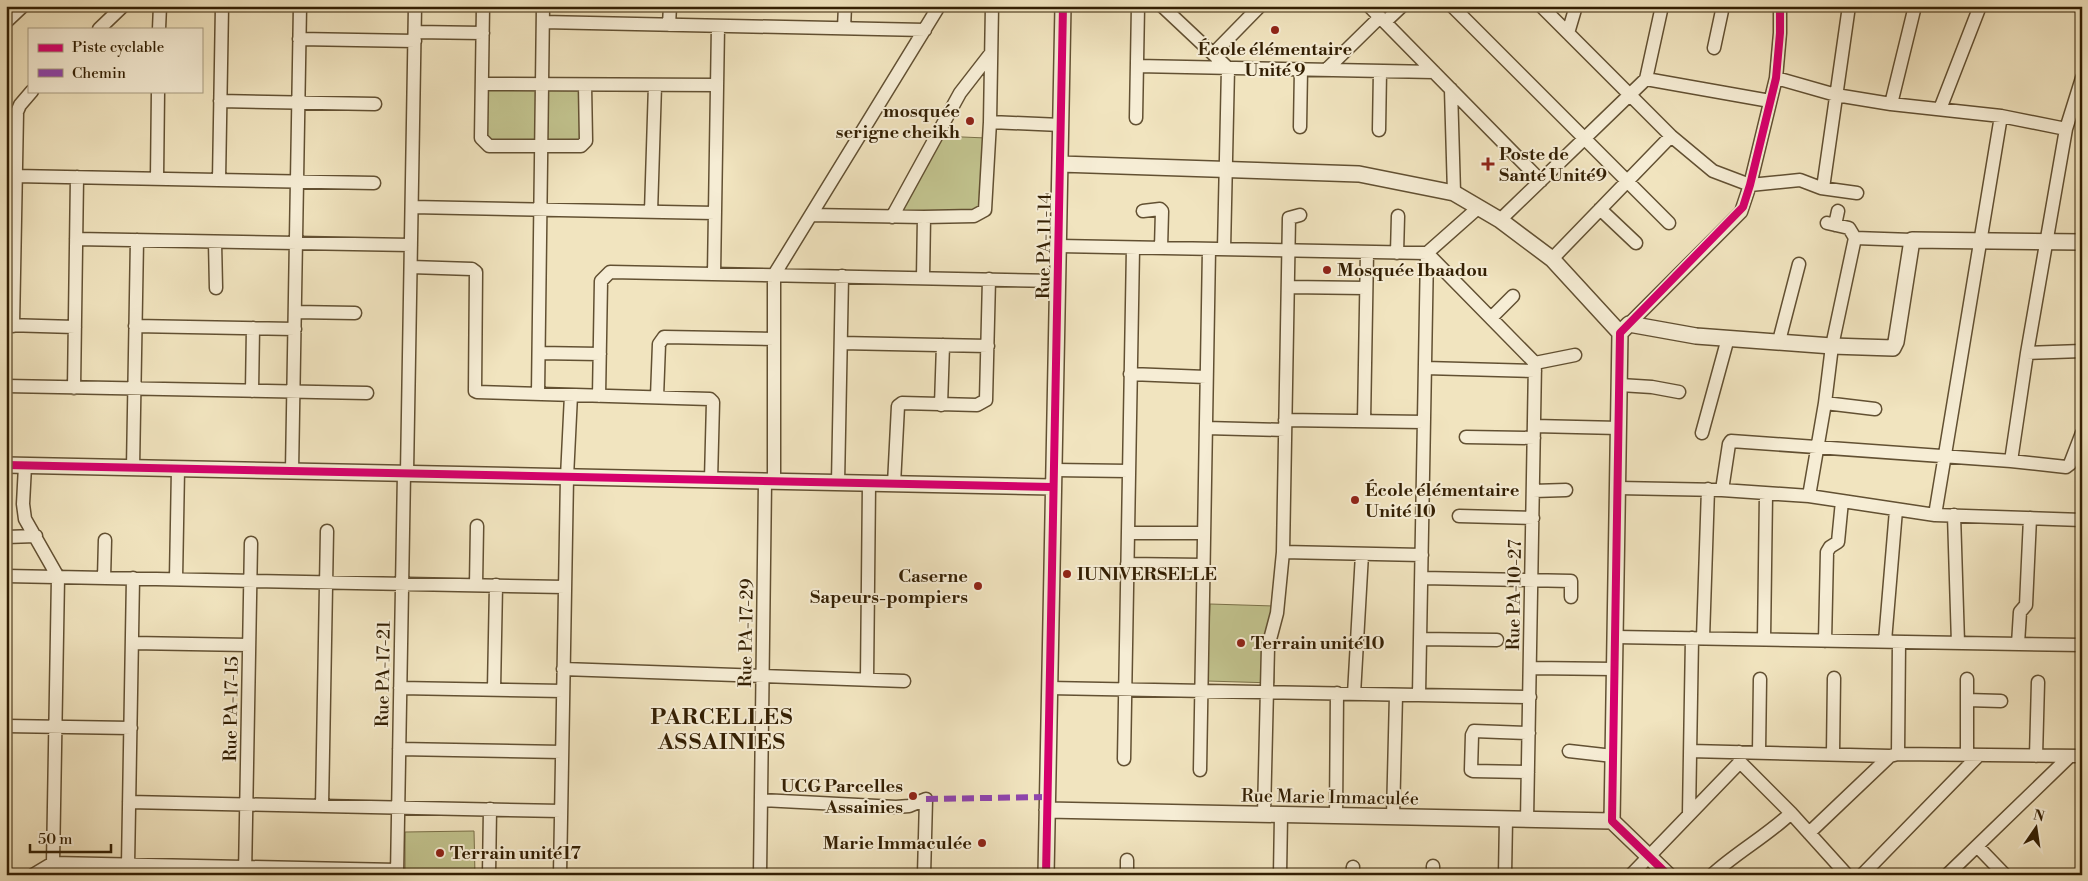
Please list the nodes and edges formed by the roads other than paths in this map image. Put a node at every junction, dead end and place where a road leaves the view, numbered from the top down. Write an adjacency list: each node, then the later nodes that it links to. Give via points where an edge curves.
1 (23, 6): 29 (street)
2 (123, 6): 33 (street)
3 (160, 6): 34 (street)
4 (222, 6): 64 (street)
5 (300, 6): 40 (street)
6 (415, 6): 39 (street, Rue PA-17-21)
7 (483, 6): 37 (street)
8 (543, 6): 30 (street)
9 (670, 6): 31 (street)
10 (845, 6): 35 (street)
11 (939, 6): 36 (street)
12 (992, 6): 42 (street)
13 (1064, 6): 74 (street, Rue PA-11-14)
14 (1138, 6): 44 (street)
15 (1260, 6): 43 (street)
16 (1369, 6): 28 (street)
17 (1402, 6): 28 (street)
18 (1452, 6): 79 (street)
19 (1541, 6): 38 (street)
20 (1576, 6): 38 (street)
21 (1662, 6): 52 (street)
22 (1723, 6): 41 (street)
23 (1780, 6): 50 (street)
24 (1849, 6): 62 (street)
25 (1915, 6): 67 (street)
26 (1980, 6): 69 (street)
27 (1167, 8): 43 (street)
28 (1382, 20): 47 (street); 49 (street)
29 (6, 22)
30 (543, 22): 31 (street); 54 (street)
31 (670, 25): 32 (street)
32 (718, 26): 35 (street); 57 (street)
33 (100, 28)
34 (159, 28)
35 (844, 28): 36 (street)
36 (925, 30): 103 (street)
37 (483, 33): 39 (street); 53 (street)
38 (1568, 33): 61 (street)
39 (415, 37): 40 (street); 96 (street, Rue PA-17-21)
40 (299, 39): 65 (street)
41 (1714, 48)
42 (991, 53): 73 (street); 106 (street, via 960,93)
43 (1213, 54): 45 (street)
44 (1137, 66): 45 (street); 72 (street)
45 (1228, 68): 46 (street); 82 (street)
46 (1302, 69): 47 (street); 75 (street)
47 (1326, 70): 48 (street)
48 (1380, 70): 49 (street); 77 (street)
49 (1434, 72): 58 (street)
50 (1776, 78): 62 (street); 63 (street)
51 (2082, 78): 70 (street)
52 (1646, 79): 61 (street); 63 (street)
53 (482, 84): 54 (street); 80 (street, via 481,138 484,143 489,146)
54 (542, 84): 55 (street); 80 (street)
55 (585, 85): 56 (street); 80 (street, via 584,144)
56 (654, 85): 57 (street); 101 (street)
57 (717, 86): 102 (street)
58 (1451, 89): 88 (street); 93 (street)
59 (31, 92): 68 (street)
60 (158, 92): 85 (street)
61 (1630, 95): 78 (street); 79 (street)
62 (1836, 95): 67 (street); 92 (street)
63 (1770, 100): 91 (street)
64 (220, 101): 65 (street); 86 (street)
65 (298, 102): 66 (street); 87 (street)
66 (375, 104)
67 (1892, 104): 69 (street)
68 (12, 108): 83 (street)
69 (1940, 109): 71 (street)
70 (2076, 111): 76 (street)
71 (2001, 116): 76 (street); 114 (street)
72 (1136, 118)
73 (990, 122): 74 (street); 107 (street, via 985,210 974,216)
74 (1061, 125): 81 (street, Rue PA-11-14)
75 (1300, 127)
76 (2066, 129): 119 (street)
77 (1379, 130)
78 (1671, 136): 89 (street); 91 (street, via 1713,171)
79 (1585, 139): 88 (street); 89 (street)
80 (542, 146): 98 (street)
81 (1060, 164): 82 (street); 121 (street, Rue PA-11-14)
82 (1226, 168): 93 (street, via 1359,174); 125 (street)
83 (15, 176): 84 (street); 146 (street)
84 (77, 177): 85 (street); 111 (street)
85 (156, 178): 86 (street)
86 (219, 180): 87 (street)
87 (297, 181): 90 (street); 117 (street)
88 (1541, 181): 108 (street)
89 (1627, 181): 97 (street); 109 (street)
90 (374, 183)
91 (1750, 185): 92 (street, via 1798,180); 151 (street, via 1741,212)
92 (1823, 188): 94 (street)
93 (1454, 193): 95 (street)
94 (1857, 193)
95 (1479, 206): 108 (street); 129 (street)
96 (412, 207): 98 (street); 120 (street, Rue PA-17-21)
97 (1600, 209): 118 (street); 130 (street)
98 (542, 210): 101 (street); 159 (street)
99 (1143, 211): 123 (street, via 1162,211)
100 (1838, 211): 110 (street, via 1831,224 1849,228)
101 (650, 212): 102 (street)
102 (715, 213): 133 (street)
103 (811, 215): 106 (street); 134 (street)
104 (1300, 215): 126 (street, via 1289,218)
105 (1398, 216): 128 (street)
106 (892, 217): 107 (street)
107 (924, 217): 136 (street)
108 (1500, 220): 130 (street)
109 (1669, 223)
110 (1855, 238): 113 (street); 158 (street)
111 (76, 239): 112 (street); 147 (street)
112 (137, 240): 115 (street); 148 (street)
113 (1912, 240): 114 (street); 158 (street, via 1895,347)
114 (1981, 241): 119 (street); 193 (street)
115 (215, 242): 117 (street); 140 (street)
116 (2082, 242): 119 (street)
117 (296, 243): 120 (street); 143 (street)
118 (1636, 243)
119 (2046, 243): 161 (street)
120 (411, 245): 132 (street, Rue PA-17-21)
121 (1059, 246): 122 (street); 138 (street, Rue PA-11-14)
122 (1132, 248): 123 (street); 166 (street)
123 (1161, 248): 124 (street)
124 (1209, 249): 125 (street); 167 (street)
125 (1224, 250): 126 (street)
126 (1288, 251): 127 (street); 139 (street)
127 (1367, 252): 128 (street); 141 (street)
128 (1397, 253): 129 (street)
129 (1427, 253): 145 (street); 165 (street)
130 (1552, 259): 151 (street)
131 (1799, 264): 154 (street)
132 (411, 267): 176 (street, via 475,270 474,391); 202 (street, Rue PA-17-21)
133 (714, 274): 134 (street); 162 (street, via 610,272 605,275 601,281)
134 (774, 275): 135 (street); 153 (street, Rue PA-17-29)
135 (842, 276): 136 (street); 155 (street)
136 (923, 278): 137 (street)
137 (989, 279): 138 (street); 157 (street)
138 (1058, 281): 199 (street, Rue PA-11-14)
139 (1288, 287): 141 (street); 185 (street)
140 (216, 288)
141 (1366, 288): 183 (street)
142 (1513, 296): 145 (street)
143 (295, 312): 144 (street); 150 (street)
144 (355, 313)
145 (1491, 318): 164 (street)
146 (10, 325): 147 (street)
147 (74, 326): 170 (street)
148 (135, 326): 149 (street); 171 (street)
149 (253, 328): 150 (street); 172 (street)
150 (294, 329): 173 (street)
151 (1625, 329): 152 (street); 168 (street)
152 (1728, 338): 154 (street); 190 (street)
153 (774, 339): 179 (street, via 664,337 658,344); 205 (street, Rue PA-17-29)
154 (1779, 341): 158 (street)
155 (840, 343): 156 (street); 206 (street)
156 (943, 345): 157 (street); 181 (street)
157 (988, 346): 181 (street, via 986,400 977,405)
158 (1832, 346): 180 (street)
159 (539, 352): 162 (street); 176 (street)
160 (2082, 352): 161 (street)
161 (2027, 353): 194 (street)
162 (600, 354): 178 (street)
163 (1575, 355): 164 (street)
164 (1535, 367): 165 (street); 188 (street, Rue PA-10-27)
165 (1425, 368): 184 (street)
166 (1130, 374): 167 (street); 201 (street)
167 (1206, 377): 186 (street)
168 (1620, 385): 174 (street, via 1652,386); 187 (street)
169 (6, 386): 170 (street)
170 (74, 388): 171 (street)
171 (134, 389): 172 (street); 197 (street)
172 (252, 391): 173 (street)
173 (294, 392): 175 (street); 200 (street)
174 (1680, 392)
175 (366, 393)
176 (538, 394): 177 (street)
177 (571, 395): 178 (street); 203 (street)
178 (599, 396): 179 (street)
179 (657, 397): 204 (street, via 708,398 713,402)
180 (1826, 404): 182 (street); 192 (street)
181 (941, 405): 208 (street, via 902,403 898,406)
182 (1875, 409)
183 (1364, 421): 184 (street); 185 (street)
184 (1424, 422): 235 (street)
185 (1285, 425): 186 (street); 233 (street)
186 (1206, 428): 228 (street)
187 (1619, 428): 188 (street); 210 (street)
188 (1534, 432): 191 (street); 214 (street, Rue PA-10-27)
189 (2082, 432): 194 (street, via 2068,466)
190 (1702, 433)
191 (1466, 437)
192 (1818, 447): 193 (street); 213 (street, via 1731,442); 216 (street)
193 (1945, 458): 194 (street); 219 (street)
194 (2011, 461)
195 (6, 466): 196 (street)
196 (25, 466): 197 (street); 229 (street, via 23,511)
197 (133, 468): 198 (street)
198 (178, 469): 200 (street); 243 (street)
199 (1054, 470): 201 (street); 209 (street, Rue PA-11-14)
200 (292, 471): 202 (street)
201 (1129, 471): 227 (street)
202 (406, 473): 203 (street); 247 (street, Rue PA-17-21)
203 (567, 477): 204 (street); 250 (street)
204 (711, 480): 205 (street)
205 (770, 482): 206 (street); 268 (street, Rue PA-17-29)
206 (838, 483): 207 (street)
207 (869, 484): 208 (street); 272 (street)
208 (894, 484): 209 (street)
209 (1052, 487): 276 (street, Rue PA-11-14)
210 (1618, 488): 212 (street); 252 (street)
211 (1566, 490): 214 (street)
212 (1708, 490): 213 (street); 253 (street)
213 (1722, 490): 215 (street)
214 (1533, 491): 222 (street, Rue PA-10-27)
215 (1766, 494): 216 (street); 255 (street)
216 (1809, 496): 217 (street)
217 (1842, 501): 218 (street); 257 (street, via 1838,542 1827,552)
218 (1896, 510): 219 (street); 258 (street)
219 (1935, 515): 221 (street)
220 (1459, 516): 222 (street)
221 (1954, 516): 223 (street); 261 (street)
222 (1533, 518): 245 (street, Rue PA-10-27)
223 (2030, 518): 224 (street); 262 (street, via 2026,605 2020,612)
224 (2082, 520)
225 (477, 526): 248 (street)
226 (327, 531): 246 (street)
227 (1128, 533): 228 (street); 236 (street)
228 (1204, 533): 237 (street)
229 (36, 536): 230 (street); 239 (street)
230 (6, 537)
231 (105, 540): 240 (street)
232 (251, 544): 244 (street, Rue PA-17-15)
233 (1283, 552): 234 (street); 281 (street, via 1279,604 1268,647)
234 (1362, 554): 235 (street); 283 (street)
235 (1422, 555): 242 (street)
236 (1127, 564): 237 (street); 277 (street)
237 (1203, 565): 280 (street)
238 (6, 576): 239 (street)
239 (58, 577): 240 (street); 290 (street)
240 (104, 578): 241 (street)
241 (133, 578): 243 (street); 260 (street)
242 (1422, 578): 245 (street); 254 (street)
243 (176, 579): 244 (street)
244 (250, 580): 246 (street); 263 (street, Rue PA-17-15)
245 (1532, 580): 251 (street, via 1571,581); 265 (street, Rue PA-10-27)
246 (326, 582): 247 (street); 311 (street)
247 (402, 584): 248 (street); 275 (street, Rue PA-17-21)
248 (476, 585): 249 (street)
249 (496, 585): 250 (street); 278 (street)
250 (565, 587): 266 (street)
251 (1571, 597)
252 (1615, 637): 253 (street); 267 (street)
253 (1698, 638): 255 (street); 295 (street)
254 (1420, 639): 256 (street); 285 (street)
255 (1764, 639): 257 (street)
256 (1497, 640)
257 (1825, 640): 258 (street)
258 (1885, 641): 259 (street)
259 (1899, 642): 261 (street); 299 (street)
260 (132, 643): 263 (street); 291 (street)
261 (1958, 643): 262 (street)
262 (2018, 644): 264 (street)
263 (249, 645): 310 (street, Rue PA-17-15)
264 (2082, 645)
265 (1530, 668): 267 (street); 286 (street, Rue PA-10-27)
266 (563, 669): 268 (street); 279 (street)
267 (1615, 669): 301 (street)
268 (762, 676): 272 (street); 308 (street, Rue PA-17-29)
269 (1834, 678): 298 (street)
270 (1760, 679): 297 (street)
271 (1967, 679): 287 (street)
272 (867, 680): 273 (street)
273 (904, 681)
274 (2038, 682): 302 (street)
275 (400, 688): 278 (street); 293 (street, Rue PA-17-21)
276 (1049, 688): 277 (street); 314 (street, Rue PA-11-14)
277 (1125, 689): 280 (street); 305 (street)
278 (494, 690): 279 (street)
279 (563, 691): 296 (street)
280 (1201, 691): 281 (street); 306 (street)
281 (1265, 692): 282 (street); 317 (street)
282 (1337, 694): 283 (street); 320 (street)
283 (1354, 694): 284 (street)
284 (1396, 695): 285 (street); 321 (street)
285 (1419, 695): 286 (street)
286 (1530, 697): 292 (street, Rue PA-10-27)
287 (1967, 700): 288 (street); 300 (street)
288 (2001, 700)
289 (6, 726): 290 (street)
290 (56, 727): 291 (street); 329 (street)
291 (130, 728): 309 (street)
292 (1529, 734): 307 (street, Rue PA-10-27); 307 (street, via 1474,731 1471,770)
293 (399, 749): 296 (street); 312 (street, Rue PA-17-21)
294 (1569, 751): 301 (street)
295 (1690, 751): 304 (street); 318 (street)
296 (562, 752): 315 (street)
297 (1759, 752): 298 (street); 304 (street)
298 (1833, 753): 299 (street)
299 (1894, 755): 300 (street); 325 (street)
300 (1973, 755): 302 (street); 349 (street)
301 (1613, 756): 324 (street)
302 (2036, 756): 303 (street)
303 (2075, 756): 326 (street)
304 (1740, 757): 316 (street); 318 (street)
305 (1124, 758)
306 (1200, 770)
307 (1528, 772): 323 (street, Rue PA-10-27)
308 (761, 800): 340 (street, Rue PA-17-29); 341 (street, via 896,807 926,799)
309 (129, 802): 310 (street); 330 (street)
310 (246, 805): 311 (street); 333 (street, Rue PA-17-15)
311 (322, 806): 312 (street)
312 (398, 808): 313 (street); 335 (street, Rue PA-17-21)
313 (490, 809): 315 (street); 338 (street)
314 (1047, 810): 317 (street, Rue Marie Immaculée); 342 (street, Rue PA-11-14)
315 (561, 811): 339 (street)
316 (1792, 813): 325 (street); 348 (street)
317 (1264, 814): 319 (street, Rue Marie Immaculée)
318 (1689, 814): 327 (street)
319 (1281, 815): 320 (street, Rue Marie Immaculée); 344 (street)
320 (1336, 816): 321 (street, Rue Marie Immaculée)
321 (1394, 817): 322 (street, Rue Marie Immaculée)
322 (1506, 819): 323 (street, Rue Marie Immaculée); 345 (street)
323 (1527, 820): 324 (street, Rue Marie Immaculée)
324 (1612, 821): 327 (street)
325 (1809, 833): 336 (street)
326 (1977, 846): 350 (street); 351 (street)
327 (1649, 856): 346 (street); 347 (street)
328 (1127, 860): 343 (street)
329 (53, 863): 331 (street); 337 (street)
330 (128, 865): 331 (street); 332 (street)
331 (96, 869)
332 (173, 870): 333 (street)
333 (246, 871): 334 (street)
334 (320, 872): 335 (street)
335 (397, 872)
336 (1845, 874)
337 (33, 875)
338 (489, 875)
339 (560, 875)
340 (760, 875)
341 (924, 875)
342 (1046, 875)
343 (1127, 875)
344 (1280, 875)
345 (1504, 875)
346 (1630, 875)
347 (1668, 875)
348 (1712, 875)
349 (1862, 875)
350 (1947, 875)
351 (2005, 875)

